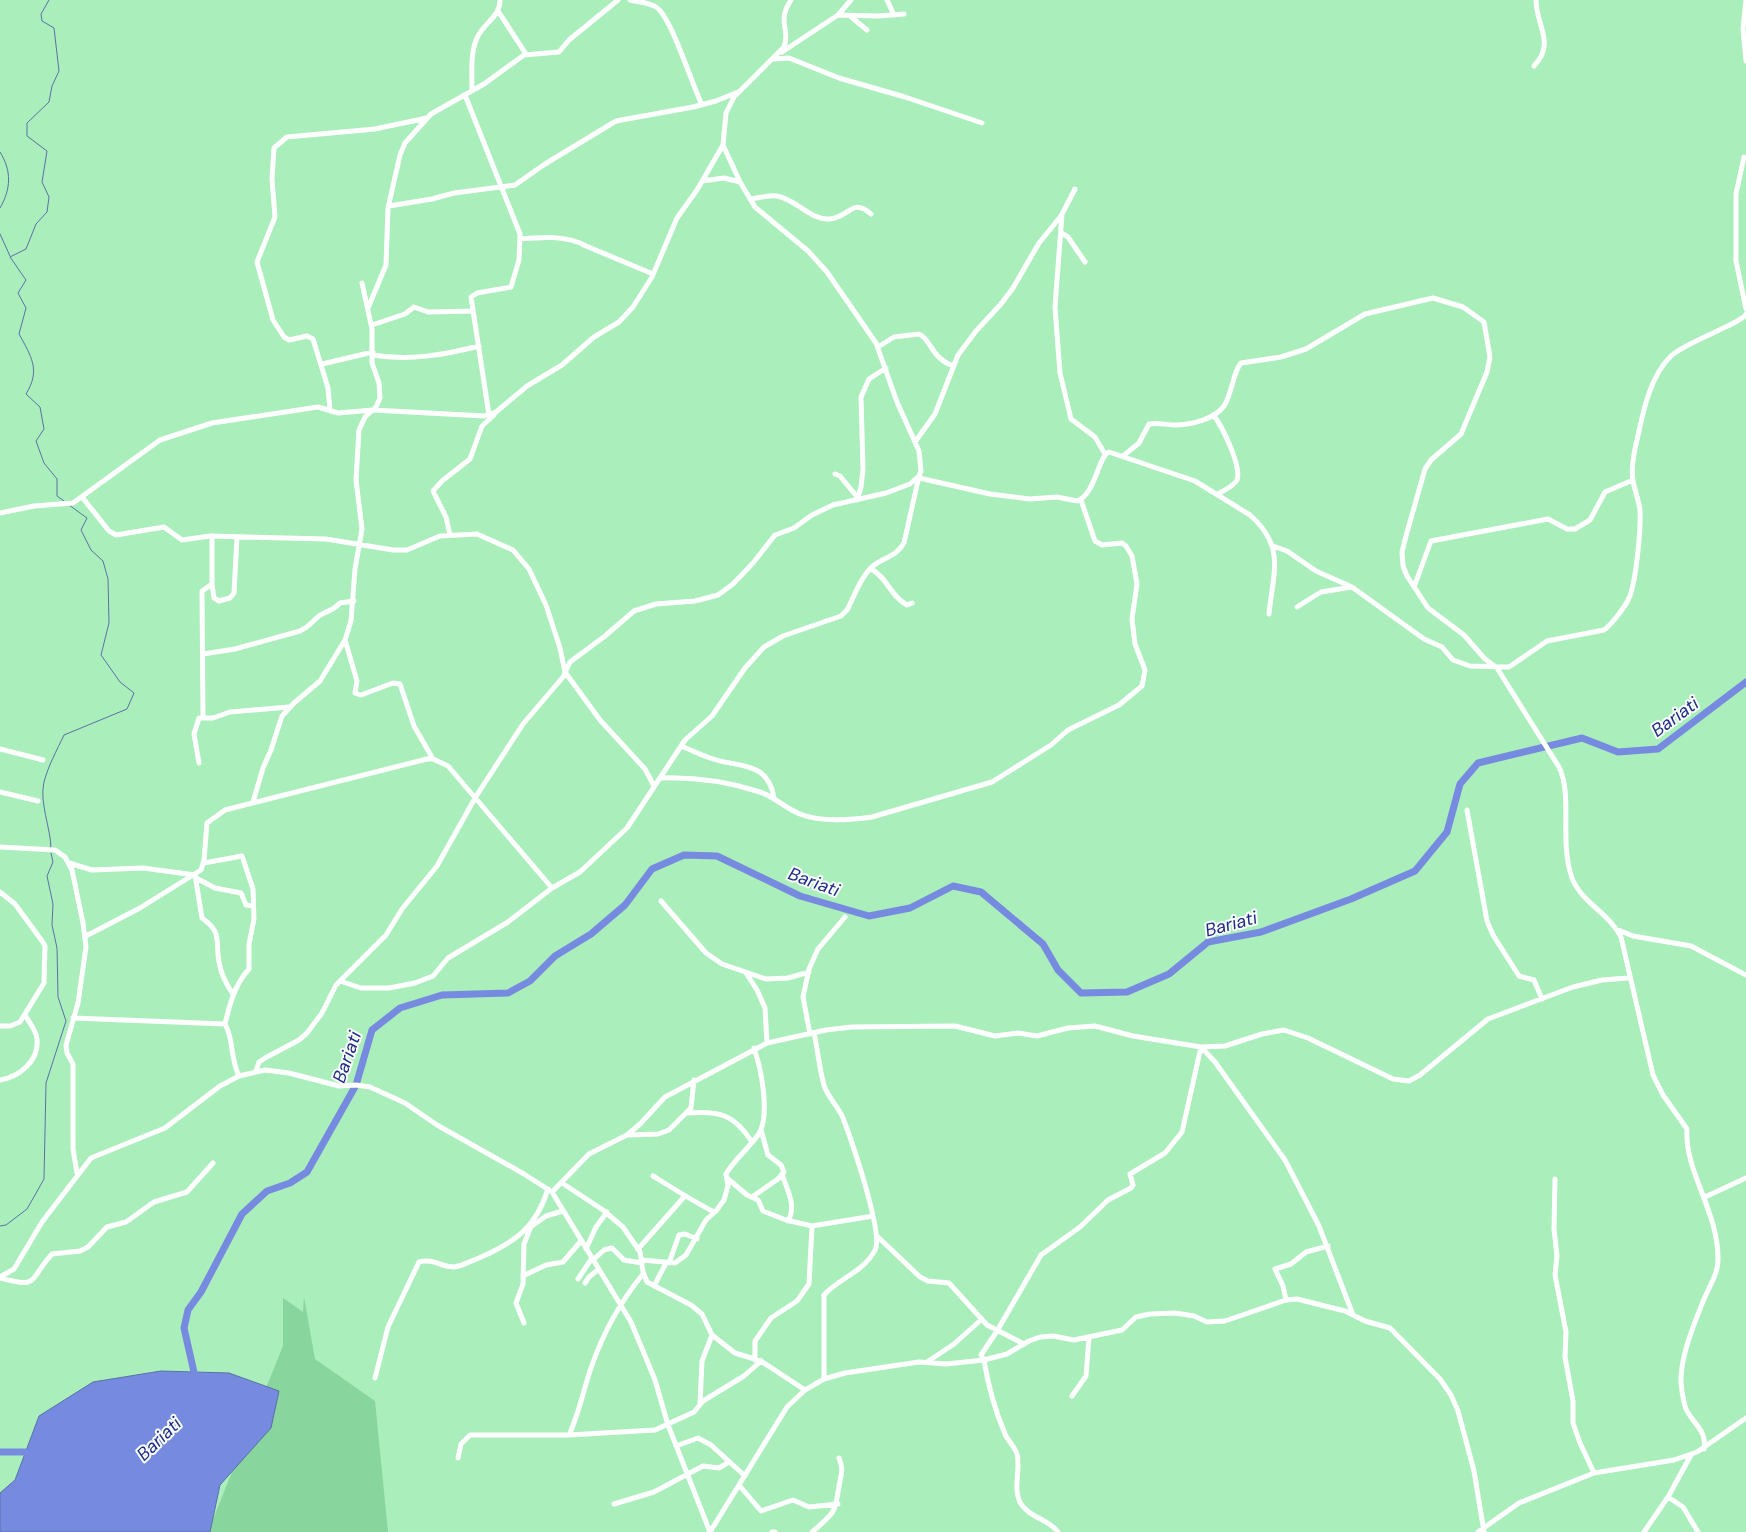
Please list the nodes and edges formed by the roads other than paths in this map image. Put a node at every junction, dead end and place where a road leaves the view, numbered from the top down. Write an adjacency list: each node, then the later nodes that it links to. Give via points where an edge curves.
1 (500, 0): 9 (street)
2 (618, 0): 16 (street, via 559,52)
3 (630, 0): 23 (street, via 659,9)
4 (791, 0): 15 (street, via 784,13 786,42)
5 (851, 0): 11 (street)
6 (887, 0): 12 (street)
7 (1536, 0): 19 (street, via 1544,38 1542,57)
8 (1746, 0): 18 (street, via 1743,29)
9 (498, 11): 16 (street); 20 (street, via 478,36)
10 (904, 14): 12 (street)
11 (838, 15): 13 (street); 15 (street)
12 (894, 15): 13 (street)
13 (850, 16): 14 (street)
14 (867, 30)
15 (781, 52): 17 (street)
16 (526, 54): 20 (street)
17 (773, 59): 21 (street); 25 (street, via 789,58 839,78)
18 (1746, 61)
19 (1534, 66)
20 (472, 90): 22 (street)
21 (738, 92): 23 (street); 26 (street, via 726,114)
22 (465, 95): 24 (street); 30 (street)
23 (702, 105): 30 (street, via 616,121 520,183)
24 (427, 118): 33 (street, via 402,149); 49 (street, via 375,129 287,137 274,148 275,217 258,258 258,268 273,320 284,337 289,340 311,337)
25 (982, 122)
26 (723, 145): 28 (street); 29 (street)
27 (1744, 157): 42 (street, via 1736,194 1736,261)
28 (702, 181): 29 (street, via 724,178); 39 (street, via 677,218)
29 (740, 182): 32 (street)
30 (500, 186): 33 (street); 37 (street)
31 (1075, 189): 35 (street)
32 (750, 199): 34 (street, via 777,196 826,219 837,218 857,206); 47 (street, via 827,272)
33 (389, 206): 41 (street, via 386,265)
34 (871, 214)
35 (1062, 214): 36 (street); 50 (street, via 1039,243 1007,296 976,331)
36 (1062, 233): 38 (street); 58 (street, via 1055,307 1060,373 1071,419 1095,437)
37 (520, 239): 39 (street, via 576,240); 43 (street, via 513,284 508,289 473,294)
38 (1085, 262)
39 (653, 274): 54 (street, via 639,299 619,322 594,337 562,365 527,386)
40 (362, 284): 41 (street)
41 (368, 308): 45 (street)
42 (1746, 309)
43 (472, 311): 45 (street, via 428,312 414,307 406,314); 46 (street)
44 (1746, 314): 62 (street, via 1741,321 1684,347 1672,355 1659,371 1636,441)
45 (372, 325): 48 (street)
46 (479, 346): 48 (street, via 426,356 388,358); 55 (street)
47 (878, 347): 50 (street, via 894,337 919,334 938,358); 51 (street)
48 (373, 354): 49 (street); 53 (street, via 372,363 380,392)
49 (322, 364): 52 (street)
50 (953, 366): 57 (street, via 935,414)
51 (886, 368): 57 (street); 65 (street, via 869,379 861,397 863,469)
52 (330, 410): 53 (street, via 338,413); 64 (street, via 314,408 212,423 173,434 153,444)
53 (373, 410): 55 (street); 71 (street, via 365,417 359,430 356,480 362,521)
54 (496, 412): 55 (street); 68 (street, via 482,426 470,459 433,491 446,517)
55 (490, 415)
56 (1213, 415): 59 (street, via 1186,424 1149,424 1139,444); 63 (street, via 1225,434 1238,474 1234,484); 76 (street, via 1223,408 1241,363 1281,357 1306,349 1365,314 1434,298 1463,307 1484,322 1490,357 1487,372 1461,434 1431,460 1426,469 1406,536 1403,566)
57 (915, 442): 61 (street, via 920,463)
58 (1105, 454): 59 (street, via 1110,452); 66 (street, via 1087,495)
59 (1123, 456): 63 (street, via 1194,481)
60 (834, 474): 65 (street, via 840,476)
61 (919, 477): 65 (street, via 905,486); 66 (street, via 1019,498); 73 (street, via 904,543 894,556)
62 (1633, 480): 76 (street, via 1605,492 1590,520 1574,529 1567,529 1548,519 1431,541); 83 (street, via 1640,514 1632,586 1628,600 1609,627 1592,634 1554,639 1540,645 1511,667)
63 (1218, 494): 72 (street, via 1258,522)
64 (82, 497): 67 (street, via 68,504 34,506); 69 (street, via 116,535 164,527 182,540)
65 (858, 499): 84 (street, via 833,505 794,528 774,535 753,563 718,595 689,602 656,604 631,613 570,662)
66 (1081, 500): 96 (street, via 1094,541 1102,545 1122,543 1132,556 1137,584 1132,619 1135,644 1145,670 1142,686 1119,705 1068,730 1047,748 992,782 915,806 860,819 823,818 800,814)
67 (0, 514)
68 (450, 535): 71 (street, via 430,538 407,550); 84 (street, via 477,534 519,554 548,612)
69 (212, 536): 70 (street); 74 (street)
70 (237, 537): 71 (street, via 326,540); 74 (street, via 234,594 217,600)
71 (359, 545): 77 (street)
72 (1273, 546): 75 (street); 80 (street, via 1276,561)
73 (871, 569): 78 (street, via 884,578 902,602); 87 (street, via 841,616 783,636 764,647 745,668 712,716)
74 (212, 584): 82 (street, via 202,590)
75 (1352, 587): 79 (street, via 1321,592); 83 (street, via 1424,639 1442,647 1457,662 1479,668)
76 (1414, 587): 83 (street, via 1428,608 1464,635)
77 (354, 601): 81 (street); 82 (street, via 340,603 300,631)
78 (912, 603)
79 (1297, 607)
80 (1269, 614)
81 (345, 640): 85 (street, via 316,686); 89 (street, via 357,681 355,693 361,695 400,684 414,726)
82 (203, 654): 86 (street)
83 (1495, 666): 109 (street, via 1562,774 1565,852 1572,880)
84 (565, 672): 93 (street, via 600,720 646,769); 95 (street, via 531,712)
85 (289, 707): 86 (street); 98 (street, via 282,716 262,768)
86 (203, 717): 91 (street, via 198,718 194,734)
87 (682, 746): 92 (street); 96 (street, via 710,758 758,770 770,780)
88 (0, 749): 90 (street)
89 (433, 758): 95 (street, via 448,766); 98 (street)
90 (43, 760)
91 (199, 763)
92 (661, 778): 93 (street); 96 (street, via 715,782)
93 (654, 786): 104 (street, via 642,808 616,840 580,872)
94 (0, 792): 97 (street)
95 (475, 798): 104 (street); 115 (street, via 437,866 402,909 386,935)
96 (774, 798)
97 (38, 801)
98 (253, 802): 102 (street, via 226,810 208,820)
99 (1467, 810): 117 (street, via 1487,921 1519,976 1534,980)
100 (0, 847): 101 (street, via 55,850)
101 (69, 863): 103 (street, via 92,870 143,868); 110 (street)
102 (204, 863): 103 (street); 107 (street, via 243,856 252,882)
103 (195, 876): 107 (street, via 214,888 241,893 246,905); 110 (street); 116 (street, via 202,918 217,934 221,971)
104 (552, 888): 115 (street, via 508,922 448,958 433,976 389,988 361,988)
105 (0, 892): 118 (street, via 22,912 45,946 46,980)
106 (661, 901): 112 (street, via 706,953)
107 (253, 906): 116 (street, via 249,968)
108 (845, 917): 111 (street, via 818,949)
109 (1616, 929): 113 (street, via 1633,936 1691,946); 114 (street)
110 (86, 936): 119 (street, via 83,975)
111 (809, 972): 112 (street, via 776,980); 122 (street, via 803,997)
112 (745, 973): 123 (street, via 765,1008)
113 (1746, 976)
114 (1628, 978): 117 (street, via 1589,982); 143 (street, via 1652,1075 1663,1096 1685,1123 1689,1153)
115 (340, 981): 126 (street, via 307,1033 264,1058)
116 (233, 994): 120 (street)
117 (1542, 999): 124 (street, via 1488,1019 1409,1081 1393,1079 1308,1038 1284,1030 1226,1046)
118 (25, 1015): 121 (street, via 17,1025); 128 (street, via 37,1040 32,1061 24,1069)
119 (73, 1018): 120 (street); 135 (street, via 67,1050 72,1064)
120 (225, 1024): 127 (street, via 232,1063)
121 (0, 1026)
122 (812, 1033): 123 (street); 124 (street, via 852,1027 955,1026 995,1036 1018,1033 1037,1036 1068,1028 1095,1026); 149 (street, via 824,1083 843,1117)
123 (767, 1043): 125 (street)
124 (1201, 1047): 156 (street, via 1282,1156); 174 (street, via 1182,1132 1165,1153 1130,1174 1131,1188 1108,1200 1080,1227 1041,1255)
125 (754, 1048): 129 (street); 131 (street, via 763,1083)
126 (256, 1071): 127 (street); 142 (street, via 289,1073 339,1086 365,1087 404,1103)
127 (239, 1076): 135 (street, via 220,1086 173,1123 96,1155)
128 (0, 1080)
129 (694, 1080): 130 (street); 132 (street, via 665,1096)
130 (688, 1113): 132 (street, via 665,1132); 133 (street, via 730,1117)
131 (761, 1130): 133 (street); 136 (street, via 768,1155 782,1166)
132 (627, 1135): 141 (street, via 589,1154)
133 (752, 1142): 138 (street)
134 (213, 1163): 165 (street, via 185,1192 154,1202 126,1222 107,1227 88,1247 52,1254 30,1282 24,1284)
135 (77, 1173): 165 (street, via 42,1222 17,1265)
136 (782, 1174): 145 (street); 150 (street, via 792,1204 792,1215)
137 (653, 1176): 144 (street)
138 (726, 1178): 145 (street); 148 (street, via 726,1194)
139 (1746, 1178): 143 (street)
140 (1555, 1179): 195 (street, via 1555,1275 1566,1332 1565,1357 1573,1401 1573,1423)
141 (562, 1183): 142 (street); 147 (street)
142 (550, 1191): 146 (street); 151 (street)
143 (1705, 1196): 190 (street, via 1716,1232 1717,1269 1690,1340 1681,1381 1685,1407 1704,1432)
144 (684, 1197): 148 (street, via 696,1200); 158 (street)
145 (752, 1197): 150 (street, via 760,1202 763,1211)
146 (563, 1211): 151 (street, via 546,1216); 155 (street)
147 (607, 1212): 157 (street); 158 (street, via 623,1227)
148 (714, 1212): 154 (street, via 706,1220)
149 (873, 1216): 152 (street); 153 (street)
150 (788, 1221): 152 (street)
151 (531, 1226): 164 (street, via 523,1252); 181 (street, via 498,1250 462,1265 455,1267 431,1260 420,1262 388,1327)
152 (812, 1226): 178 (street, via 809,1284 797,1301 771,1318 755,1341)
153 (876, 1234): 172 (street, via 920,1278 949,1283); 182 (street, via 876,1250 870,1259 824,1295)
154 (697, 1239): 161 (street, via 684,1258); 161 (street, via 685,1234 679,1236)
155 (581, 1241): 157 (street); 164 (street, via 563,1262 546,1265)
156 (1328, 1246): 169 (street, via 1306,1252 1291,1264 1275,1269); 171 (street)
157 (586, 1249): 159 (street)
158 (638, 1249): 160 (street)
159 (592, 1259): 160 (street, via 612,1248 624,1260); 162 (street); 166 (street)
160 (642, 1262): 161 (street); 163 (street)
161 (668, 1263): 168 (street)
162 (599, 1269): 167 (street); 170 (street)
163 (644, 1274): 168 (street, via 647,1282); 170 (street)
164 (523, 1276): 173 (street, via 516,1303)
165 (0, 1278)
166 (578, 1279)
167 (585, 1283)
168 (654, 1286): 175 (street, via 702,1314)
169 (1286, 1300): 171 (street, via 1297,1299); 176 (street, via 1213,1322 1175,1313 1139,1316 1122,1330)
170 (622, 1304): 187 (street, via 655,1380); 188 (street, via 600,1343)
171 (1353, 1315): 202 (street, via 1385,1325 1398,1334 1451,1395 1474,1471)
172 (982, 1319): 174 (street); 180 (street)
173 (524, 1323)
174 (997, 1332): 177 (street); 179 (street, via 980,1355)
175 (712, 1334): 178 (street, via 734,1353); 185 (street, via 702,1361)
176 (1089, 1337): 177 (street, via 1074,1340 1040,1337); 184 (street, via 1085,1380)
177 (1024, 1344): 179 (street, via 1007,1354)
178 (758, 1360): 183 (street); 185 (street, via 744,1376)
179 (984, 1360): 180 (street, via 946,1364); 207 (street, via 996,1410 1017,1454 1020,1501 1028,1511)
180 (927, 1362): 182 (street, via 845,1373)
181 (375, 1378)
182 (824, 1379): 183 (street)
183 (805, 1390): 197 (street, via 787,1406)
184 (1072, 1396)
185 (700, 1404): 187 (street, via 694,1412)
186 (1746, 1418): 190 (street)
187 (668, 1425): 188 (street, via 649,1432); 189 (street)
188 (569, 1435): 192 (street, via 470,1435 461,1444)
189 (676, 1446): 194 (street, via 698,1438); 196 (street)
190 (1704, 1448): 191 (street)
191 (1692, 1454): 195 (street); 199 (street)
192 (458, 1458)
193 (838, 1458): 201 (street, via 843,1471)
194 (729, 1462): 196 (street, via 719,1468 704,1466); 197 (street)
195 (1594, 1473): 202 (street, via 1519,1503)
196 (687, 1476): 200 (street, via 654,1492); 203 (street)
197 (744, 1476): 198 (street)
198 (739, 1485): 201 (street, via 760,1511 793,1500 810,1507); 203 (street)
199 (1668, 1497): 209 (street); 210 (street, via 1683,1507)
200 (614, 1504)
201 (838, 1504): 206 (street, via 827,1520)
202 (1484, 1530): 208 (street)
203 (710, 1532)
204 (772, 1532): 205 (street)
205 (775, 1532)
206 (812, 1532)
207 (1058, 1532)
208 (1478, 1532)
209 (1644, 1532)
210 (1698, 1532)

